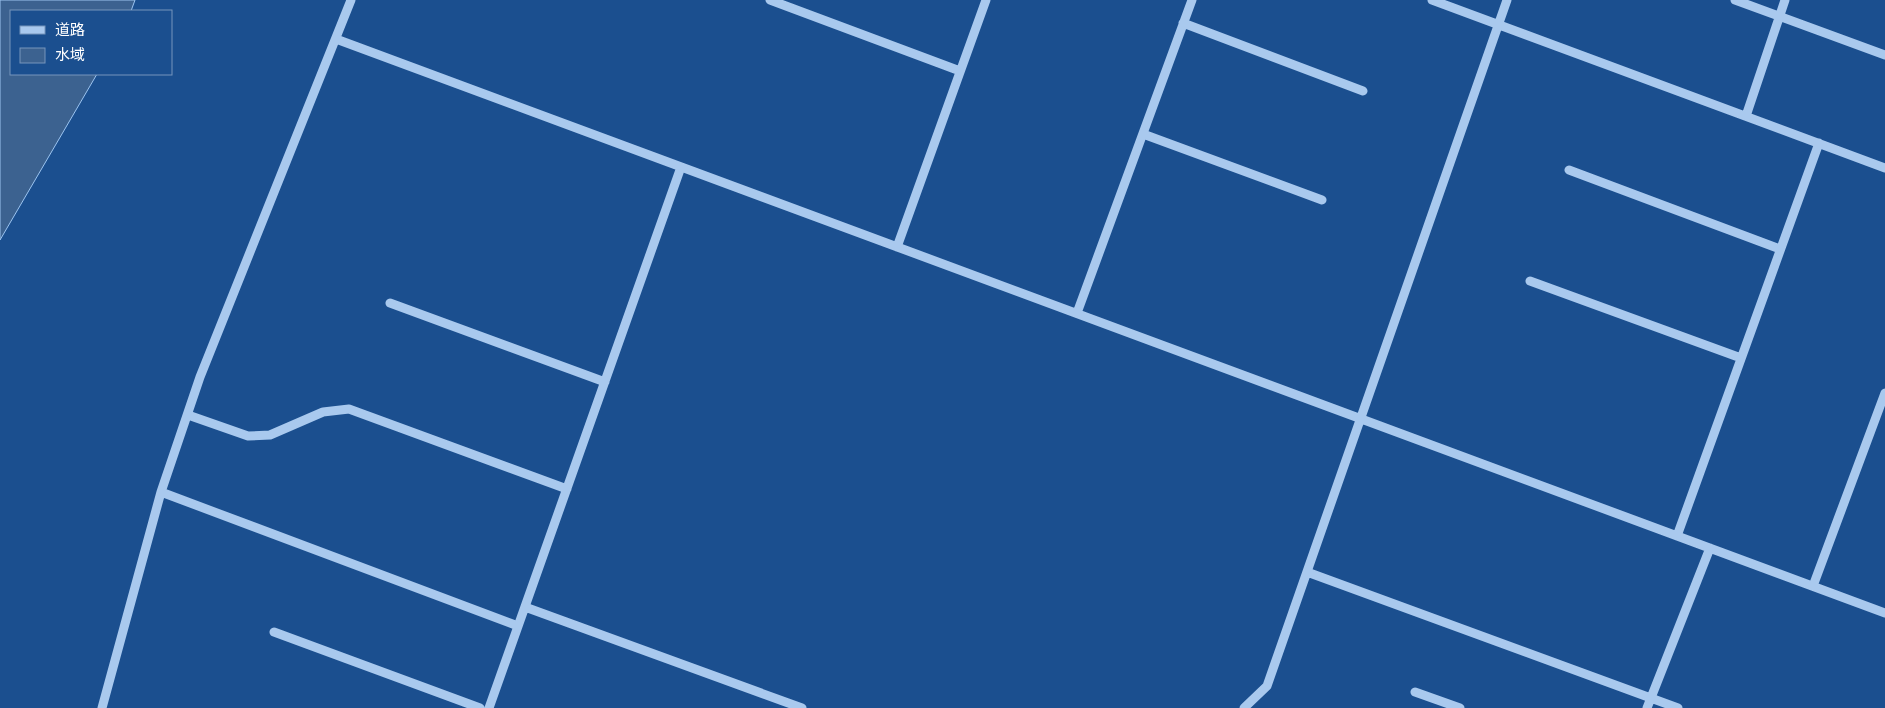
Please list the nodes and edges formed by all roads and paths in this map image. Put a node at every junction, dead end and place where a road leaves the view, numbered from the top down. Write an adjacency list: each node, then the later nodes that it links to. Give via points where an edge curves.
1 (351, 0): 12 (street)
2 (770, 0): 14 (street)
3 (986, 0): 14 (street)
4 (1192, 0): 10 (street)
5 (1432, 0): 11 (street)
6 (1507, 0): 11 (street)
7 (1736, 0): 9 (street)
8 (1785, 0): 9 (street)
9 (1780, 16): 13 (street); 16 (street)
10 (1183, 22): 15 (street); 17 (street)
11 (1499, 25): 16 (street); 32 (street)
12 (336, 39): 19 (street); 31 (street)
13 (1885, 56)
14 (960, 71): 23 (street)
15 (1363, 91)
16 (1746, 116): 18 (street)
17 (1143, 134): 22 (street); 27 (street)
18 (1819, 143): 20 (street); 24 (street)
19 (681, 167): 23 (street); 29 (street)
20 (1885, 168)
21 (1569, 170): 24 (street)
22 (1322, 200)
23 (897, 247): 27 (street)
24 (1780, 249): 28 (street)
25 (1530, 281): 28 (street)
26 (390, 303): 29 (street)
27 (1077, 313): 32 (street)
28 (1741, 358): 35 (street)
29 (605, 382): 33 (street)
30 (1885, 393): 38 (street)
31 (188, 415): 33 (street, via 248,436 270,435 323,412 349,409); 34 (street)
32 (1360, 419): 35 (street); 37 (street)
33 (567, 489): 39 (street)
34 (161, 492): 41 (street); 45 (street)
35 (1677, 536): 36 (street)
36 (1710, 548): 38 (street); 44 (street)
37 (1307, 572): 44 (street); 49 (street, via 1267,686)
38 (1813, 586): 40 (street)
39 (525, 606): 41 (street); 48 (street)
40 (1885, 613)
41 (518, 626): 47 (street)
42 (274, 632): 46 (street)
43 (1415, 692): 50 (street)
44 (1651, 698): 51 (street); 52 (street)
45 (102, 708)
46 (480, 708)
47 (489, 708)
48 (802, 708)
49 (1244, 708)
50 (1460, 708)
51 (1647, 708)
52 (1678, 708)

